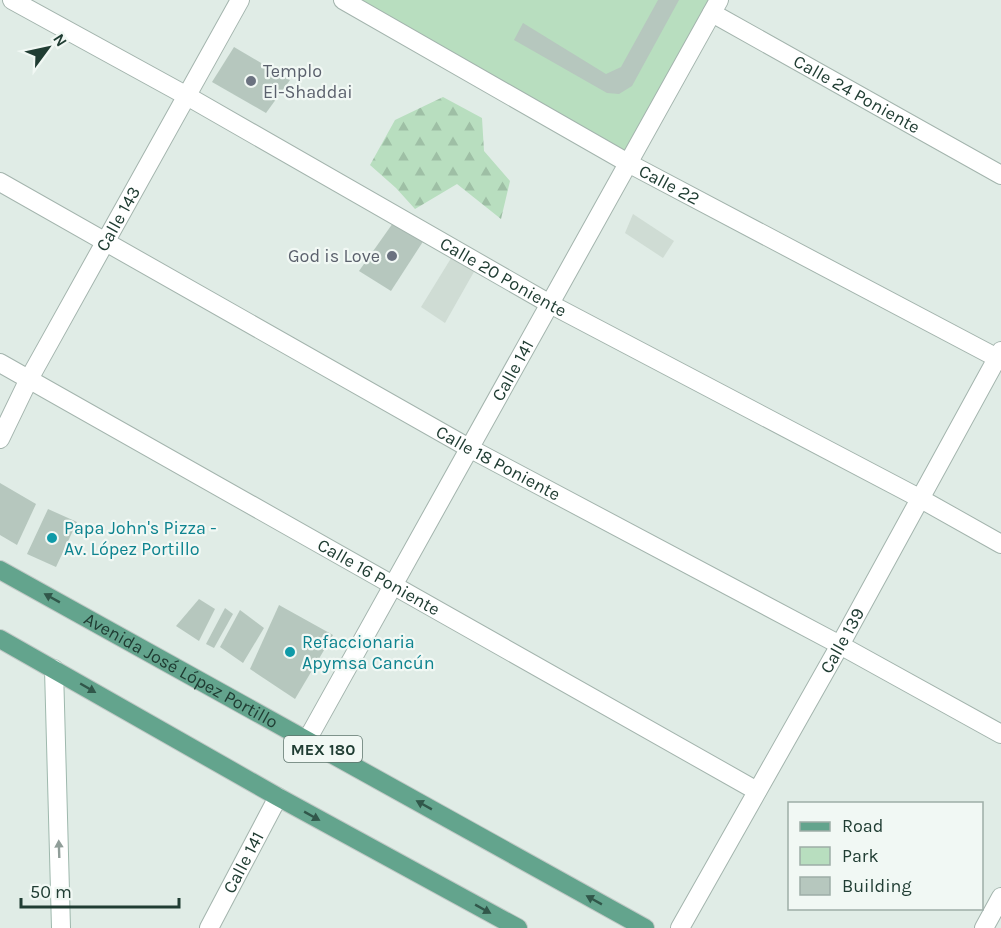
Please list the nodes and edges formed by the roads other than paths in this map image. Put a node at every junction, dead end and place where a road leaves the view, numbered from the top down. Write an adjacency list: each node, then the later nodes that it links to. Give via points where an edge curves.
1 (12, 0): 5 (street, Calle 20 Poniente)
2 (240, 0): 5 (street, Calle 143)
3 (343, 0): 6 (street, Calle 22)
4 (716, 7): 6 (street, Calle 141); 7 (street, Calle 24 Poniente)
5 (187, 96): 9 (street, Calle 143); 10 (street, Calle 20 Poniente)
6 (628, 163): 10 (street, Calle 141); 11 (street, Calle 22)
7 (1001, 176)
8 (0, 182): 9 (street, Calle 18 Poniente)
9 (106, 241): 13 (street, Calle 143); 15 (street, Calle 18 Poniente)
10 (550, 304): 15 (street, Calle 141); 16 (street, Calle 20 Poniente)
11 (1000, 356): 16 (street, Calle 139)
12 (0, 363): 13 (street, Calle 16 Poniente)
13 (29, 379): 14 (street, Calle 143); 19 (street, Calle 16 Poniente)
14 (0, 439)
15 (469, 448): 19 (street, Calle 141); 21 (street, Calle 18 Poniente)
16 (921, 499): 17 (street, Calle 20 Poniente); 21 (street, Calle 139)
17 (1001, 544)
18 (0, 570): 24 (main road, Avenida José López Portillo / MEX 180, one-way to 18)
19 (392, 586): 24 (street, Calle 141); 25 (street, Calle 16 Poniente)
20 (0, 639): 22 (main road)
21 (840, 645): 23 (street, Calle 18 Poniente); 25 (street, Calle 139)
22 (54, 669): 26 (main road, one-way to 26); 28 (street, one-way to 22)
23 (1001, 734)
24 (307, 740): 31 (main road, Avenida José López Portillo / MEX 180, one-way to 24)
25 (757, 791): 32 (street, Calle 139)
26 (278, 797): 29 (street, Calle 141); 30 (main road, one-way to 30)
27 (1001, 897): 33 (street)
28 (61, 928)
29 (209, 928)
30 (518, 928)
31 (645, 928)
32 (680, 928)
33 (984, 928)

